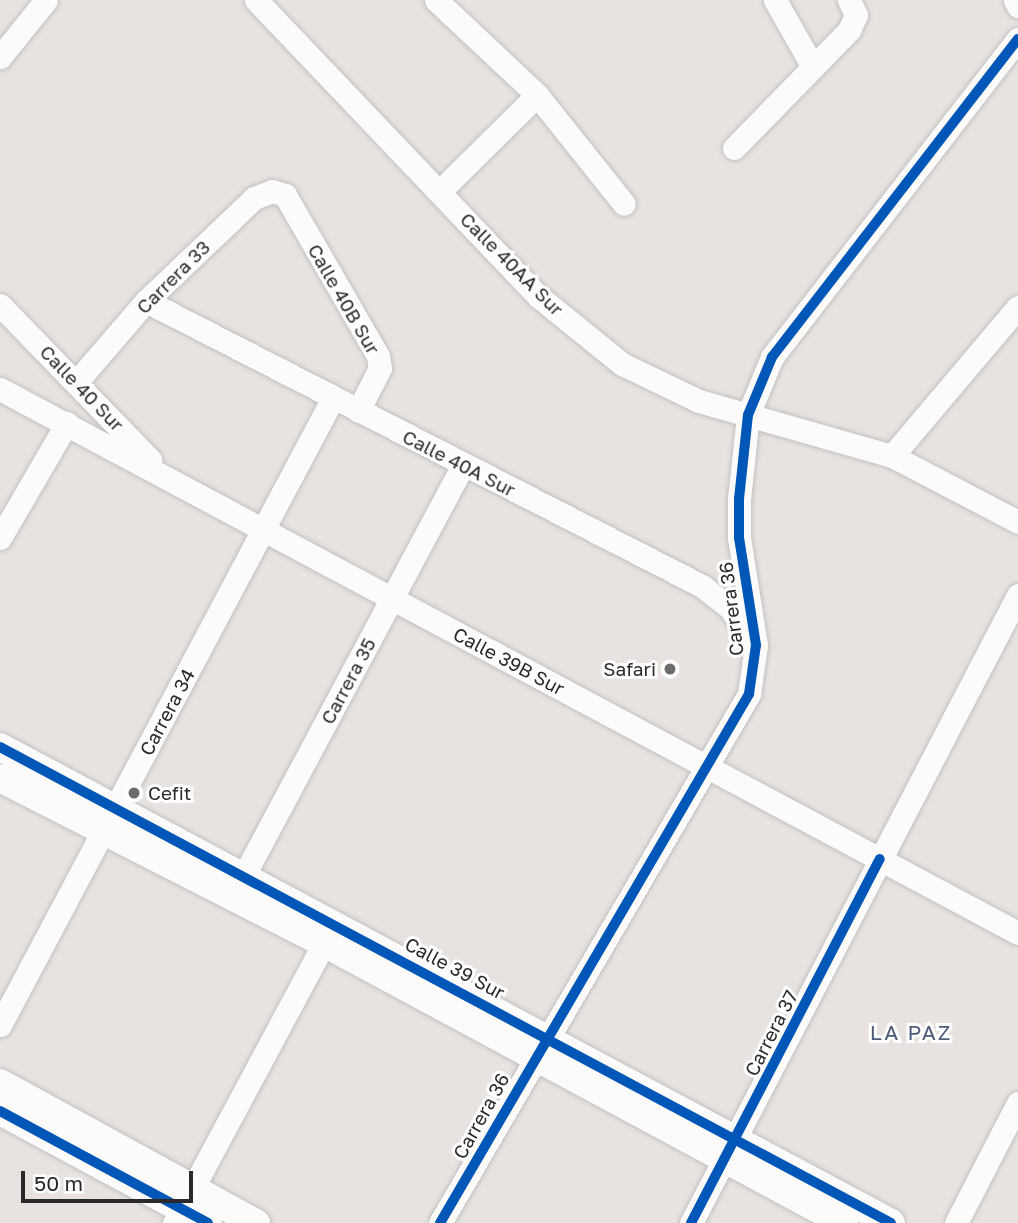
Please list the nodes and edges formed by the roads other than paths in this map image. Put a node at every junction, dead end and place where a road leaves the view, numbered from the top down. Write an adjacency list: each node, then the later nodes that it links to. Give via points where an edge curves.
1 (46, 0): 9 (street)
2 (256, 0): 13 (street, Calle 40AA Sur)
3 (436, 0): 11 (street)
4 (775, 0): 10 (street)
5 (849, 0): 10 (street, via 856,15 854,23)
6 (1015, 0): 7 (street)
7 (1018, 6)
8 (1018, 39): 24 (street, Carrera 36, via 772,357)
9 (0, 57)
10 (813, 67): 12 (street)
11 (537, 96): 13 (street); 15 (street)
12 (734, 148)
13 (440, 191): 24 (street, Calle 40AA Sur, via 538,296 622,364 699,401)
14 (279, 192): 16 (street, Carrera 33, via 254,198); 23 (street, Calle 40B Sur, via 378,356 380,369)
15 (624, 204)
16 (146, 301): 19 (street, Carrera 33); 21 (street, Calle 40A Sur)
17 (0, 305): 19 (street, Calle 40 Sur)
18 (1018, 307): 26 (street)
19 (78, 380): 28 (street, Calle 40 Sur)
20 (0, 389): 25 (street, Calle 39B Sur)
21 (333, 398): 23 (street, Calle 40A Sur); 30 (street, Carrera 34)
22 (0, 406): 25 (street, Calle 39B Sur)
23 (358, 411): 27 (street, Calle 40A Sur)
24 (748, 415): 26 (street, Calle 40AA Sur); 34 (street, Carrera 36, via 739,538)
25 (63, 429): 28 (street, Calle 39B Sur); 31 (street)
26 (892, 456): 29 (street, Calle 40AA Sur)
27 (463, 465): 33 (street, Carrera 35); 34 (street, Calle 40A Sur, via 702,586 730,608)
28 (162, 472): 30 (street, Calle 39B Sur)
29 (1018, 522)
30 (263, 530): 33 (street, Calle 39B Sur); 38 (street, Carrera 34)
31 (0, 538)
32 (1018, 594): 39 (street, Carrera 37)
33 (392, 599): 36 (street, Calle 39B Sur); 40 (street, Carrera 35)
34 (756, 645): 36 (street, Carrera 36, via 749,694)
35 (0, 747): 38 (street, Calle 39 Sur)
36 (705, 765): 39 (street, Calle 39B Sur); 44 (street, Carrera 36)
37 (0, 778): 38 (street, Calle 39 Sur)
38 (110, 821): 40 (street, Calle 39 Sur); 43 (street, Carrera 34)
39 (880, 859): 41 (street, Calle 39B Sur); 48 (street, Carrera 37)
40 (238, 887): 42 (street, Calle 39 Sur)
41 (1018, 933)
42 (329, 934): 44 (street, Calle 39 Sur); 49 (street)
43 (0, 1025)
44 (541, 1048): 48 (street, Calle 39 Sur); 52 (street, Carrera 36)
45 (0, 1083): 49 (street)
46 (1018, 1103): 56 (street)
47 (0, 1111): 49 (street)
48 (730, 1150): 53 (street, Carrera 37); 54 (street, Calle 39 Sur); 55 (street, Calle 39 Sur)
49 (183, 1207): 50 (street); 51 (street)
50 (208, 1223)
51 (256, 1223)
52 (440, 1223)
53 (691, 1223)
54 (844, 1223)
55 (891, 1223)
56 (956, 1223)

